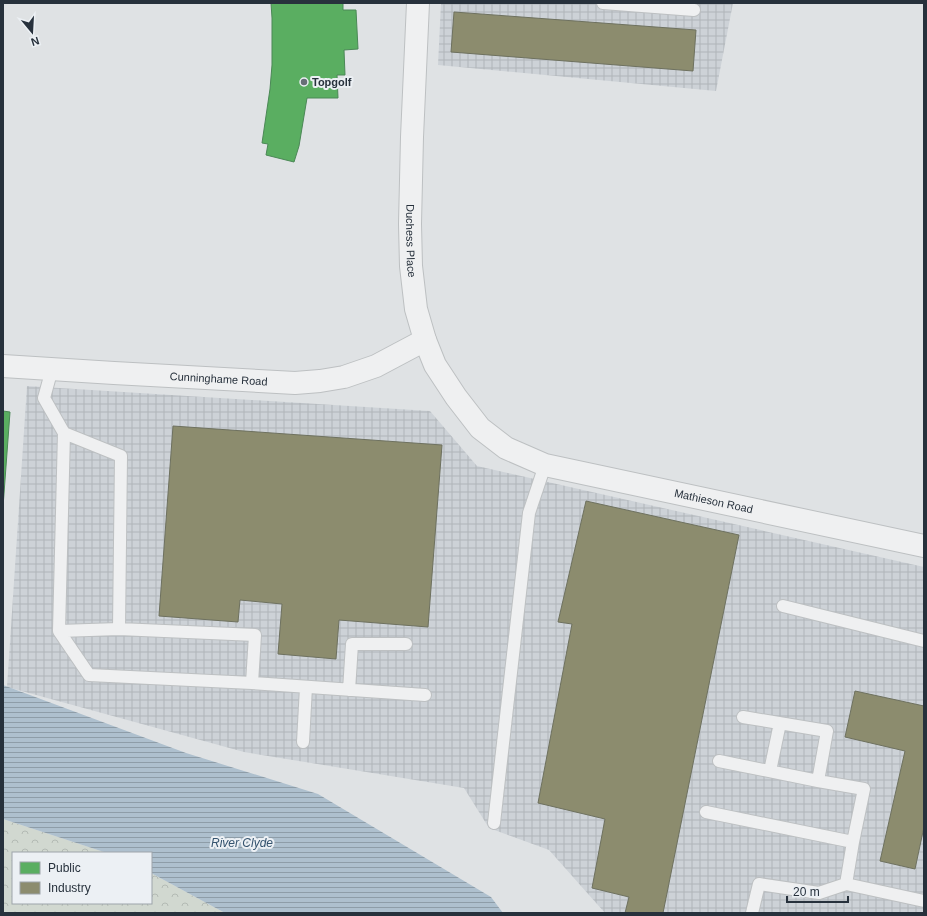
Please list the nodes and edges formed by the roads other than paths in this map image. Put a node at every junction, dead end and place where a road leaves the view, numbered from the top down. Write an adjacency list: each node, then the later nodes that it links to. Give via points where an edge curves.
1 (418, 3): 4 (street, Duchess Place, via 410,266 416,310)
2 (603, 3): 3 (lane)
3 (694, 10)
4 (425, 340): 6 (street, Cunninghame Road, via 376,366 344,377 295,383); 8 (street, Duchess Place, via 435,365 456,397 480,428)
5 (3, 366): 6 (street, Cunninghame Road)
6 (52, 369): 7 (lane, via 44,398)
7 (64, 433): 12 (lane, via 122,456); 13 (lane)
8 (506, 448): 9 (street, Mathieson Road)
9 (545, 465): 10 (street, Mathieson Road); 27 (lane, via 529,513)
10 (924, 546)
11 (783, 606): 14 (lane)
12 (119, 629): 13 (lane); 16 (lane, via 255,635)
13 (59, 631): 16 (lane, via 89,675)
14 (924, 640)
15 (406, 644): 18 (lane, via 352,644)
16 (252, 683): 17 (lane)
17 (306, 687): 18 (lane); 22 (lane)
18 (349, 690): 19 (lane)
19 (425, 695)
20 (743, 716): 21 (lane)
21 (780, 723): 24 (lane); 25 (lane, via 827,731)
22 (303, 742)
23 (719, 761): 24 (lane)
24 (770, 771): 25 (lane)
25 (818, 780): 28 (lane, via 864,789)
26 (706, 812): 28 (lane)
27 (494, 823)
28 (854, 842): 29 (lane)
29 (846, 884): 30 (lane); 31 (lane, via 819,893 759,884)
30 (924, 901)
31 (752, 913)

